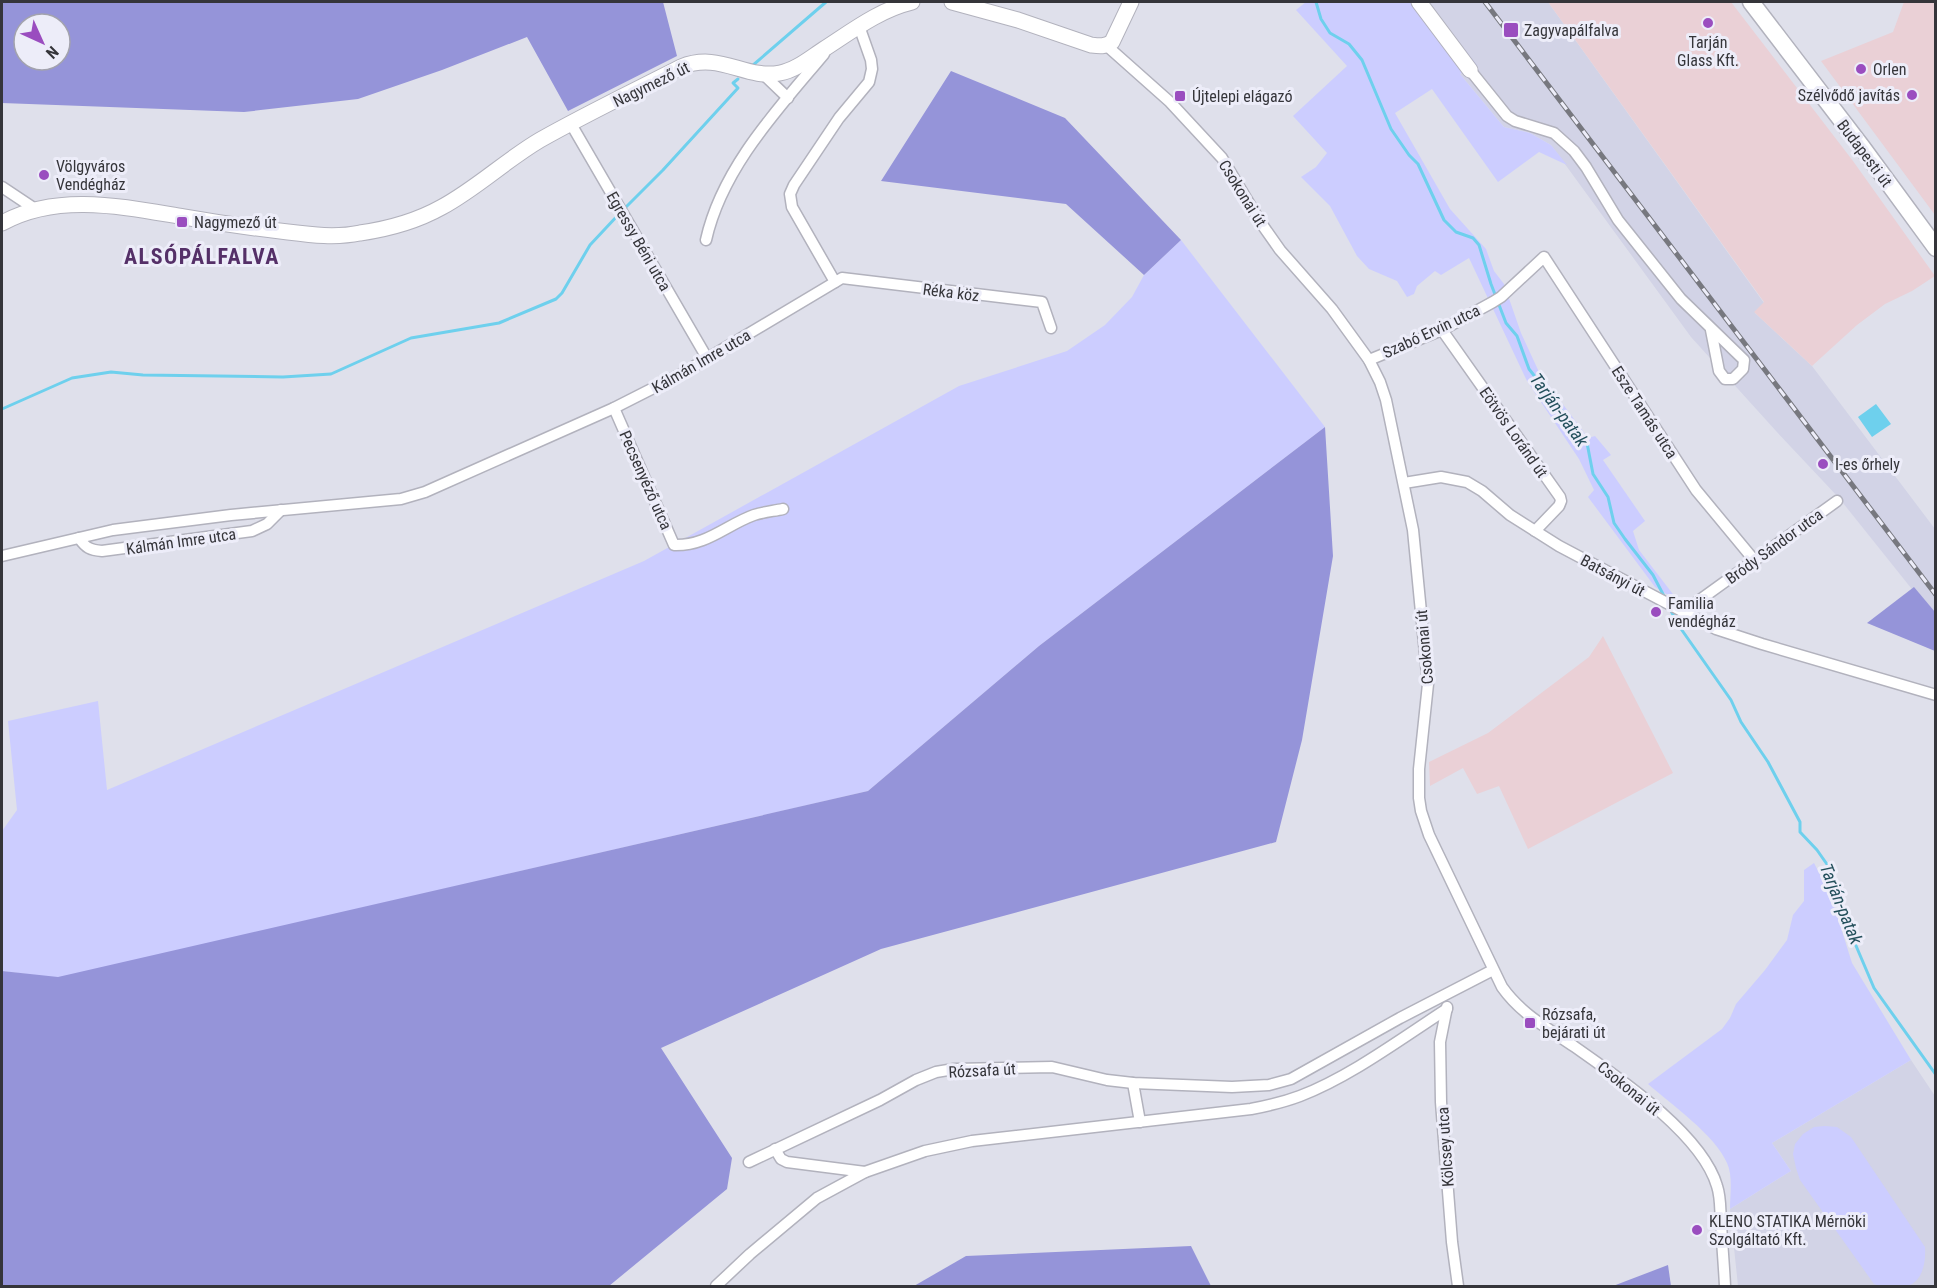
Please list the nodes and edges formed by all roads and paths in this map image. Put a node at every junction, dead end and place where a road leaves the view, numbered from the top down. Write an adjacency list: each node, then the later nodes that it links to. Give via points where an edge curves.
1 (912, 2): 6 (main road, Nagymező út)
2 (952, 2): 9 (main road, via 1090,45)
3 (1131, 2): 9 (main road)
4 (1419, 2): 10 (main road)
5 (1751, 2): 18 (main road, Budapesti út)
6 (888, 5): 7 (main road, Nagymező út)
7 (859, 26): 8 (main road, Nagymező út); 20 (street, via 871,60 869,82 839,118 790,194 792,207)
8 (831, 44): 11 (main road, Nagymező út, via 790,70); 12 (street, Nagymező út)
9 (1107, 46): 25 (street, Csokonai út, via 1170,102 1222,158 1280,250 1332,309)
10 (1470, 70): 23 (street, via 1507,116 1554,133 1574,152 1618,220 1681,299)
11 (763, 74): 12 (street); 13 (main road, Nagymező út, via 714,62 692,63)
12 (788, 98): 17 (street, Nagymező út, via 726,185)
13 (571, 124): 15 (main road, Nagymező út, via 540,140 443,207 419,218 360,233 326,236 256,229 122,207 68,205); 24 (street, Egressy Béni utca)
14 (2, 187): 15 (street)
15 (35, 209): 16 (main road, Nagymező út)
16 (2, 223)
17 (706, 240)
18 (1935, 248)
19 (1544, 257): 22 (street, Szabó Ervin utca, via 1497,300); 34 (street, Esze Tamás utca, via 1696,490)
20 (835, 282): 21 (street, Réka köz, via 842,278 1042,303); 24 (street, Kálmán Imre utca)
21 (1051, 328)
22 (1442, 330): 25 (street, Szabó Ervin utca); 31 (street, Eötvös Loránd út, via 1560,497 1559,506)
23 (1712, 330)
24 (707, 358): 26 (street, Kálmán Imre utca)
25 (1369, 360): 27 (street, Csokonai út, via 1386,400)
26 (614, 408): 29 (street, Pecsenyéző utca, via 674,545 712,537 754,515); 30 (street, Kálmán Imre utca, via 425,492 401,499)
27 (1404, 483): 31 (street, Batsányi út, via 1441,477 1467,482); 37 (street, Csokonai út, via 1428,668 1419,769 1421,811)
28 (1837, 501): 34 (street, Bródy Sándor utca)
29 (783, 509)
30 (281, 510): 32 (street, Kálmán Imre utca, via 113,530); 32 (street, Kálmán Imre utca, via 267,524 252,531 102,551 85,547)
31 (1535, 531): 35 (street, Batsányi út)
32 (79, 538): 33 (street, Kálmán Imre utca)
33 (2, 556)
34 (1754, 560): 35 (street, Bródy Sándor utca)
35 (1678, 610): 36 (street, Batsányi út, via 1762,644)
36 (1935, 695)
37 (1493, 970): 38 (street, Rózsafa út); 47 (street, Csokonai út, via 1522,1011 1618,1077 1677,1127 1701,1155 1719,1192)
38 (1446, 995): 39 (street); 40 (street, Rózsafa út, via 1291,1079 1232,1087)
39 (1447, 1009): 41 (street, via 1336,1080 1300,1096 1251,1109); 46 (street, Kölcsey utca, via 1440,1042 1441,1102)
40 (1133, 1083): 41 (street); 42 (street, Rózsafa út, via 1052,1067 936,1072)
41 (1140, 1122): 44 (street, via 972,1141 925,1151)
42 (775, 1149): 43 (street, Rózsafa út); 44 (street, via 787,1162)
43 (749, 1162)
44 (865, 1172): 45 (street, via 817,1198)
45 (716, 1287)
46 (1458, 1287)
47 (1725, 1287)

